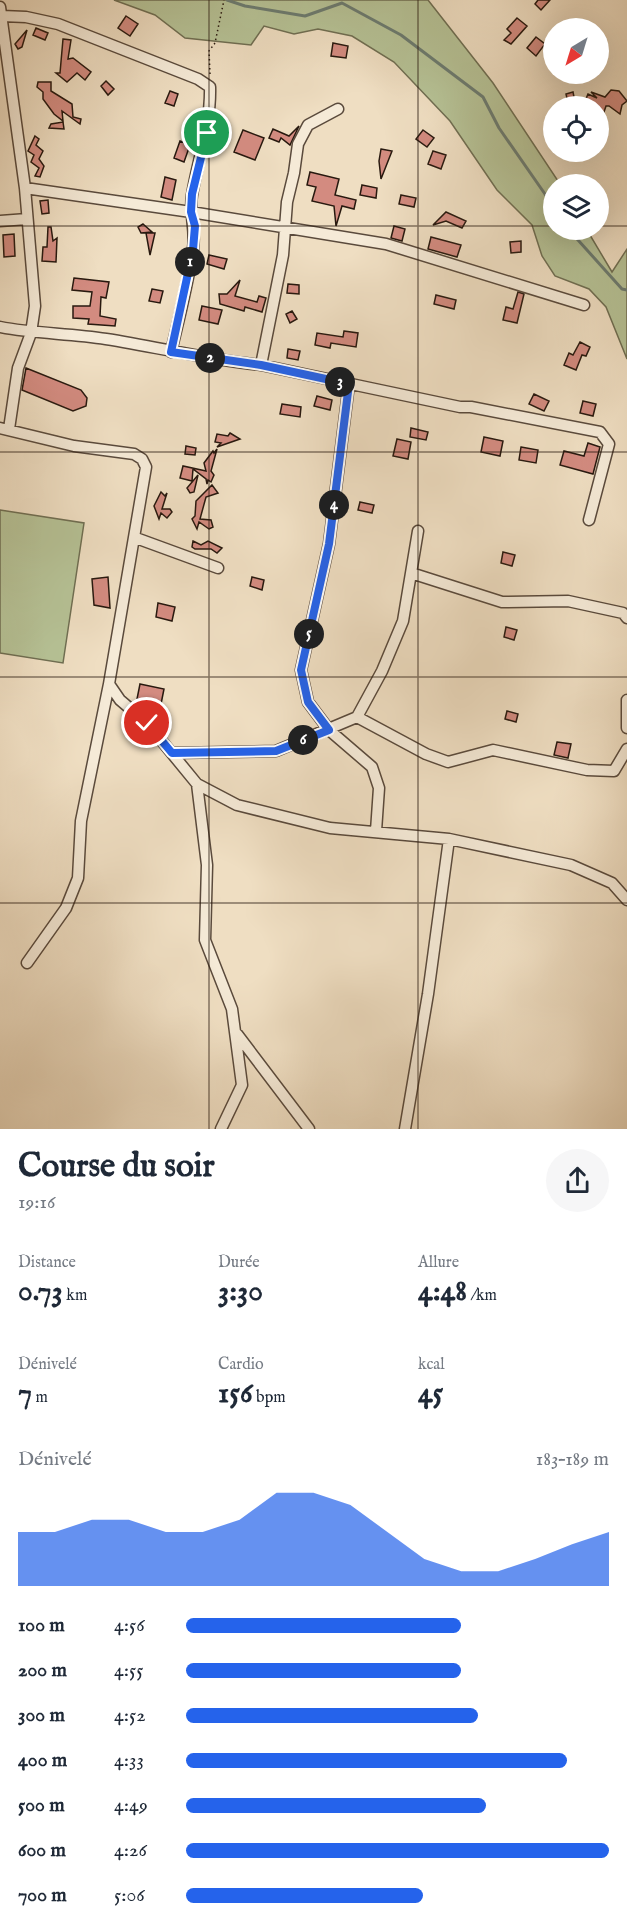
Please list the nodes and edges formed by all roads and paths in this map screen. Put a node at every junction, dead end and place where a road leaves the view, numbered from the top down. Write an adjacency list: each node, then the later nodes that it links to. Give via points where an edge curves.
1 (224, 0): 3 (path, via 215,43 209,51)
2 (1, 11): 3 (street, via 58,24); 5 (street)
3 (210, 87): 6 (street, via 207,133)
4 (338, 109): 9 (street, via 308,125 301,135)
5 (25, 188): 6 (street); 7 (street)
6 (191, 212): 9 (street); 13 (street, via 195,226 193,250)
7 (27, 219): 8 (street); 12 (street, via 35,306)
8 (0, 221)
9 (284, 226): 10 (street, via 386,244); 14 (street, via 283,255)
10 (584, 305)
11 (0, 327): 12 (street)
12 (31, 333): 13 (street, via 105,339); 16 (street, via 18,368)
13 (171, 352): 14 (street)
14 (261, 365): 15 (street)
15 (349, 384): 17 (street, via 600,432 609,444); 27 (street, via 329,544 301,670 308,702)
16 (5, 428): 19 (street, via 74,446 134,454 142,459 146,466)
17 (589, 520)
18 (418, 531): 21 (street)
19 (136, 538): 20 (street); 23 (street)
20 (218, 568)
21 (411, 573): 22 (street, via 502,602 568,601 623,613); 25 (street, via 403,621)
22 (627, 618)
23 (109, 684): 29 (street); 34 (street, via 81,821 78,878 66,908)
24 (627, 700): 26 (street)
25 (357, 717): 27 (street); 28 (street, via 448,762 493,750 587,770 614,771)
26 (627, 728)
27 (329, 730): 29 (street, via 276,751); 31 (street, via 372,766 379,788)
28 (627, 749)
29 (172, 753): 30 (street)
30 (197, 784): 31 (street, via 237,805 330,828); 35 (street, via 207,865 205,940 232,1009)
31 (376, 831): 32 (street)
32 (449, 839): 33 (street, via 571,865 612,883); 38 (street)
33 (627, 900)
34 (27, 963)
35 (237, 1034): 36 (street, via 242,1085); 37 (street)
36 (221, 1129)
37 (309, 1129)
38 (405, 1129)

